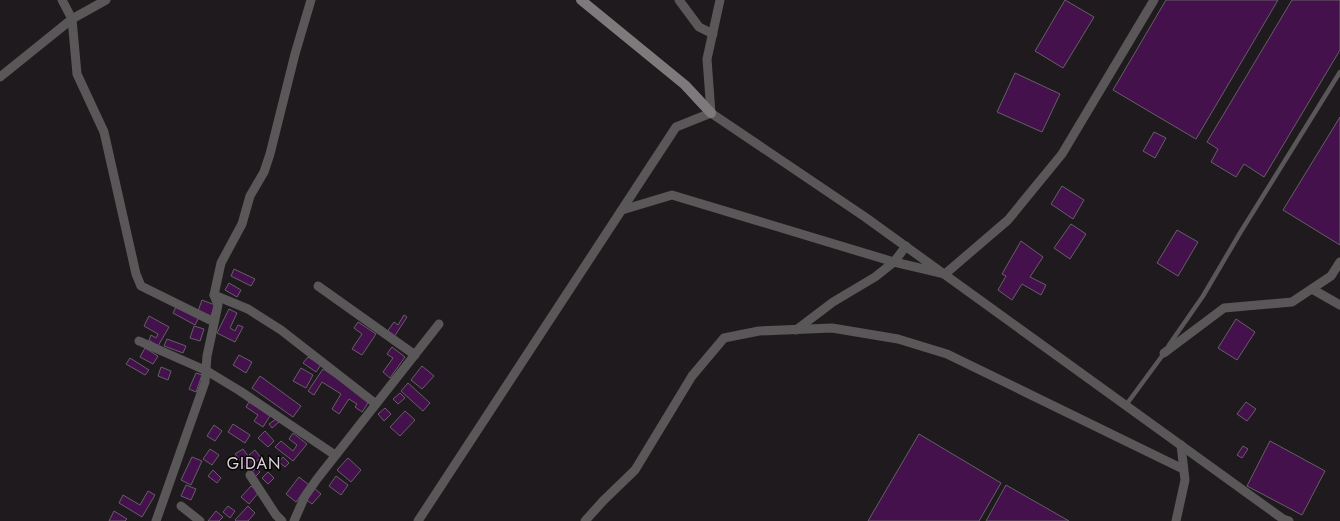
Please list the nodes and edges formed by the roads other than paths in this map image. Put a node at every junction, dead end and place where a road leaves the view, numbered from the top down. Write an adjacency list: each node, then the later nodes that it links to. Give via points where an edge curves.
1 (62, 0): 8 (street)
2 (106, 0): 8 (street)
3 (311, 0): 20 (street, via 270,154 264,172 250,196 242,224 221,263)
4 (580, 0): 12 (street, via 685,84)
5 (678, 0): 9 (street, via 699,27)
6 (720, 0): 9 (street)
7 (1154, 0): 17 (street, via 1062,154 1008,220)
8 (72, 19): 11 (street); 22 (street, via 76,74 104,132 136,274 141,286)
9 (713, 34): 12 (street, via 707,59)
10 (1340, 72): 26 (lane, via 1203,296)
11 (0, 77)
12 (711, 113): 13 (street, via 676,127); 14 (street)
13 (622, 210): 15 (street, via 672,195); 40 (street)
14 (906, 246): 15 (street); 17 (street)
15 (894, 262): 17 (street); 24 (street)
16 (1340, 262): 19 (street, via 1331,276)
17 (945, 274): 30 (street)
18 (318, 286): 27 (street)
19 (1312, 289): 21 (street); 26 (street, via 1292,302 1224,308)
20 (214, 295): 22 (street, via 218,305); 29 (street, via 248,309 281,330)
21 (1340, 305)
22 (214, 322): 28 (street, via 207,356)
23 (440, 324): 27 (street)
24 (796, 330): 33 (street, via 832,328 898,339 947,354); 41 (street, via 759,331 724,338 692,376 635,470)
25 (139, 341): 28 (street)
26 (1164, 353): 30 (lane)
27 (415, 355): 29 (street)
28 (207, 371): 32 (street); 36 (street, via 202,392)
29 (376, 404): 32 (street)
30 (1126, 405): 31 (street)
31 (1181, 445): 33 (street); 43 (street)
32 (335, 455): 39 (street, via 305,496)
33 (1183, 469): 42 (street, via 1185,480)
34 (250, 475): 38 (street)
35 (182, 506): 37 (street)
36 (156, 521)
37 (200, 521)
38 (282, 521)
39 (294, 521)
40 (418, 521)
41 (585, 521)
42 (1176, 521)
43 (1289, 521)

